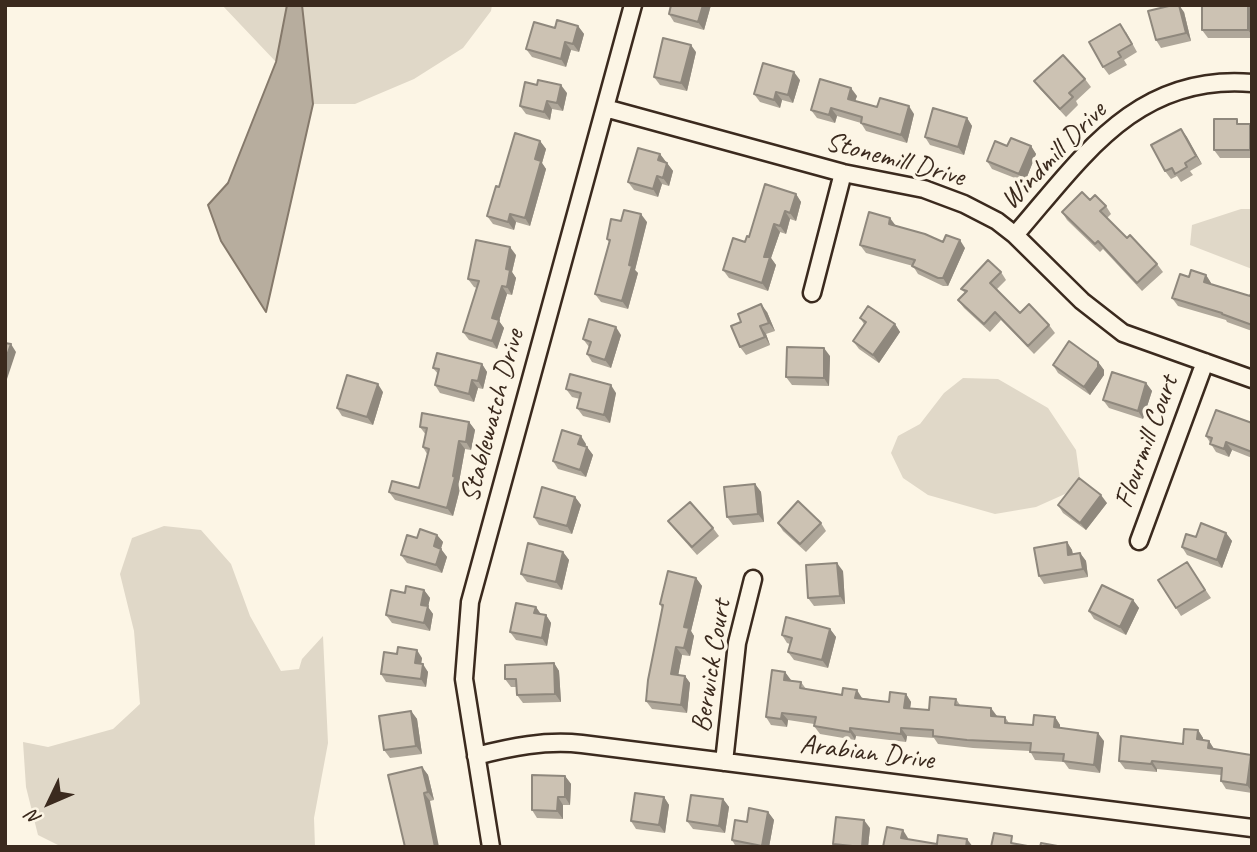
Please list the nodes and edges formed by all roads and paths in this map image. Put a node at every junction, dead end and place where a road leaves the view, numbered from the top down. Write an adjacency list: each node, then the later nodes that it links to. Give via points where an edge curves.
1 (633, 5): 3 (street, Stablewatch Drive)
2 (1252, 83): 5 (street, Windmill Drive, via 1215,82 1183,88 1147,103 1092,146)
3 (605, 108): 4 (street, Stonemill Drive); 11 (street, Stablewatch Drive, via 470,602 464,679)
4 (843, 173): 5 (street, Stonemill Drive, via 924,190 964,204); 6 (street)
5 (1015, 235): 7 (street, Stonemill Drive, via 1082,301 1123,333)
6 (812, 293)
7 (1205, 362): 8 (street, Stonemill Drive); 9 (street, Flourmill Court)
8 (1252, 379)
9 (1139, 541)
10 (753, 579): 12 (street, Berwick Court, via 737,643)
11 (476, 756): 12 (street, Arabian Drive, via 556,741); 14 (street, Stablewatch Drive)
12 (724, 762): 13 (street, Arabian Drive)
13 (1252, 828)
14 (491, 847)

